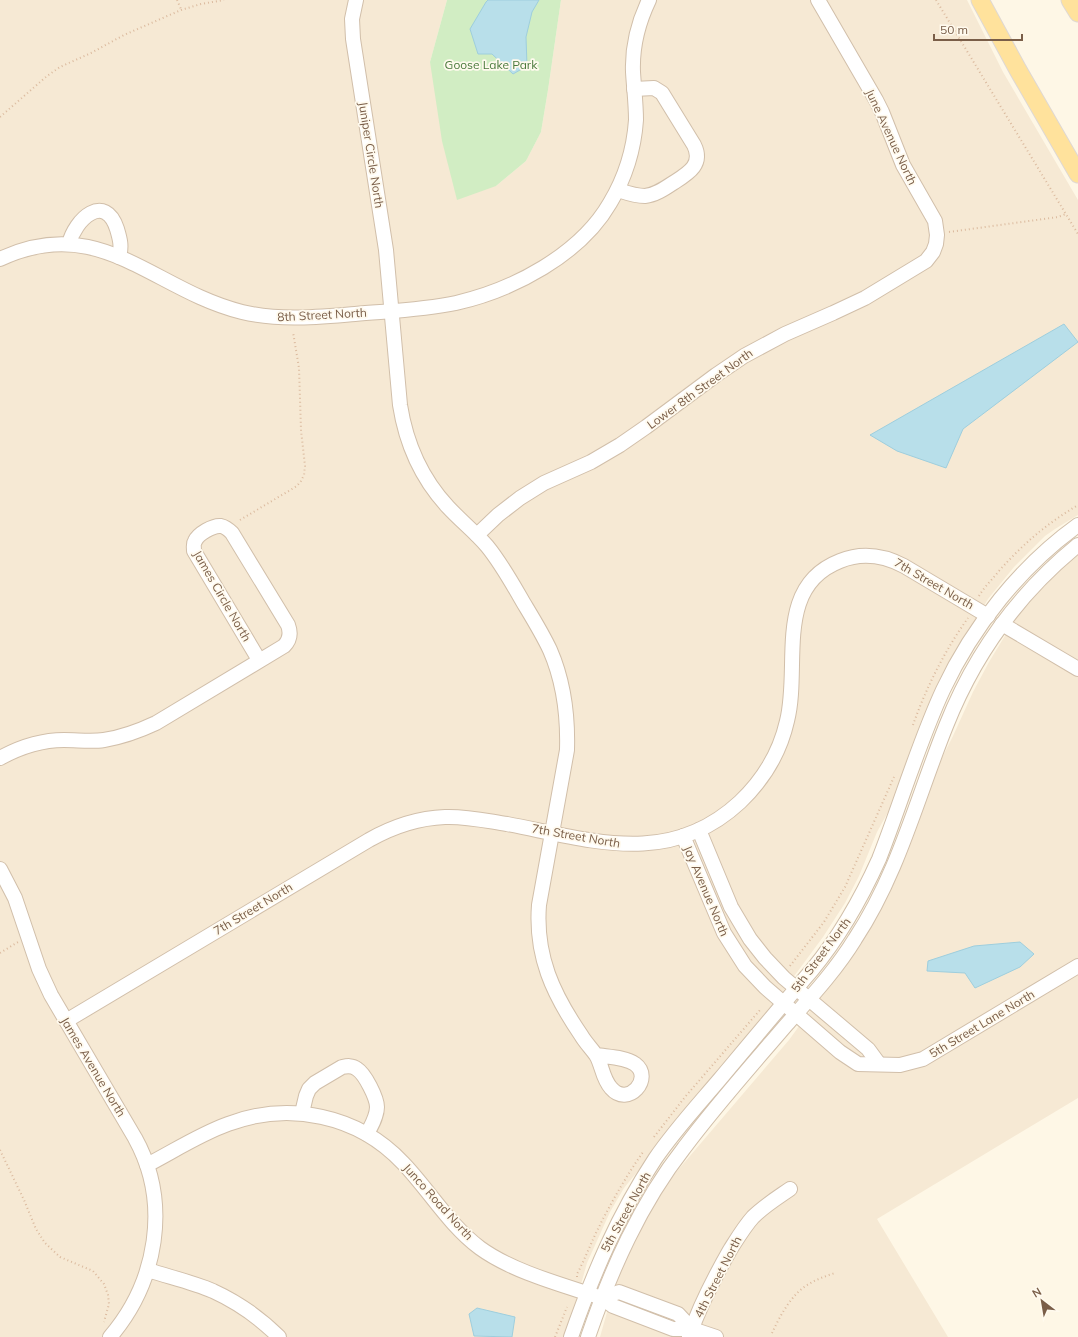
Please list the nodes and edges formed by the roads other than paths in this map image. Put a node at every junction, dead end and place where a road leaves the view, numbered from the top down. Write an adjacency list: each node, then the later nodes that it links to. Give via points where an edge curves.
1 (356, 0): 14 (street, Juniper Circle North, via 352,19 352,39 385,244)
2 (649, 0): 7 (street, 8th Street North, via 635,43)
3 (818, 0): 10 (street, June Avenue North, via 882,112 900,159 935,221)
4 (980, 0): 8 (main road)
5 (1070, 0): 6 (main road)
6 (1078, 13)
7 (634, 88): 9 (street, 8th Street North, via 634,138); 9 (street, via 651,88 662,93 694,145 696,158 688,173 654,194 635,196)
8 (1078, 174)
9 (618, 190): 14 (street, 8th Street North, via 605,212 580,240 528,275 464,301)
10 (937, 233): 16 (street, Lower 8th Street North, via 933,252 918,268 857,303 789,332 749,353 716,374 620,445 525,495)
11 (69, 244): 12 (street, 8th Street North); 12 (street, via 74,231 87,216 102,211 110,215 114,222 121,243); 13 (street, 8th Street North, via 31,248)
12 (119, 257): 14 (street, 8th Street North, via 200,298 251,314 286,318)
13 (0, 259)
14 (391, 311): 16 (street, Juniper Circle North, via 403,425 412,450 437,494)
15 (1078, 525): 18 (street, 5th Street North, via 1032,565)
16 (477, 535): 24 (street, Juniper Circle North, via 503,568 538,628 552,656 562,686 567,718 567,750)
17 (1078, 545): 19 (street, 5th Street North, via 1037,583)
18 (988, 616): 23 (street, 7th Street North, via 889,559 871,555 856,556 824,569 807,586 796,609 789,710 786,728 776,752 762,777 746,796 726,814); 28 (street, 5th Street North, via 962,654 944,689 879,859 859,901 829,948)
19 (1002, 624): 21 (street); 29 (street, 5th Street North, via 977,661 956,702 897,859 867,921 844,956)
20 (259, 660): 20 (street, James Circle North, via 285,644 290,635 289,626 233,534 222,526 215,527 197,537 194,551); 22 (street, James Circle North, via 156,723 136,732 103,740 45,742 15,750)
21 (1078, 669)
22 (0, 758)
23 (699, 830): 25 (street, 7th Street North); 28 (street, Jay Avenue North, via 727,899 741,926 765,958)
24 (552, 833): 25 (street, 7th Street North, via 627,845 656,843); 32 (street, 7th Street North, via 457,817 430,818 399,826 369,840); 33 (street, Juniper Circle North, via 539,905 540,948 555,993 580,1035)
25 (683, 836): 30 (street, Jay Avenue North, via 716,918 731,946 756,980)
26 (0, 869): 32 (street, James Avenue North, via 17,905 45,982)
27 (1078, 966): 34 (street, 5th Street Lane North, via 918,1061 900,1065)
28 (796, 989): 29 (street, Jay Avenue North); 30 (street, 5th Street North)
29 (809, 999): 31 (street, 5th Street North); 34 (street, via 868,1049)
30 (784, 1004): 31 (street, Jay Avenue North); 40 (street, 5th Street North, via 656,1158 621,1217)
31 (796, 1014): 34 (street, 5th Street Lane North, via 858,1064); 41 (street, 5th Street North, via 668,1170 634,1227)
32 (66, 1021): 37 (street, James Avenue North, via 130,1128)
33 (596, 1055)
34 (879, 1064)
35 (302, 1113): 36 (street, Junco Road North, via 334,1120); 36 (street, via 311,1087 342,1067 353,1067 362,1074 376,1101 376,1115); 37 (street, Junco Road North, via 265,1114 235,1121)
36 (367, 1134): 40 (street, Junco Road North, via 398,1158 457,1226 481,1249 511,1266)
37 (147, 1164): 39 (street, James Avenue North, via 156,1212)
38 (790, 1189): 43 (street, 4th Street North, via 764,1207 740,1234 703,1301)
39 (148, 1270): 42 (street, James Avenue North, via 134,1304 124,1319); 44 (street, via 224,1296 251,1313)
40 (587, 1293): 41 (street, Junco Road North); 45 (street, 5th Street North)
41 (602, 1298): 43 (street, Junco Road North, via 613,1306); 46 (street, 5th Street North)
42 (106, 1331)
43 (691, 1333): 47 (street, Junco Road North)
44 (279, 1337)
45 (571, 1337)
46 (588, 1337)
47 (716, 1337)

